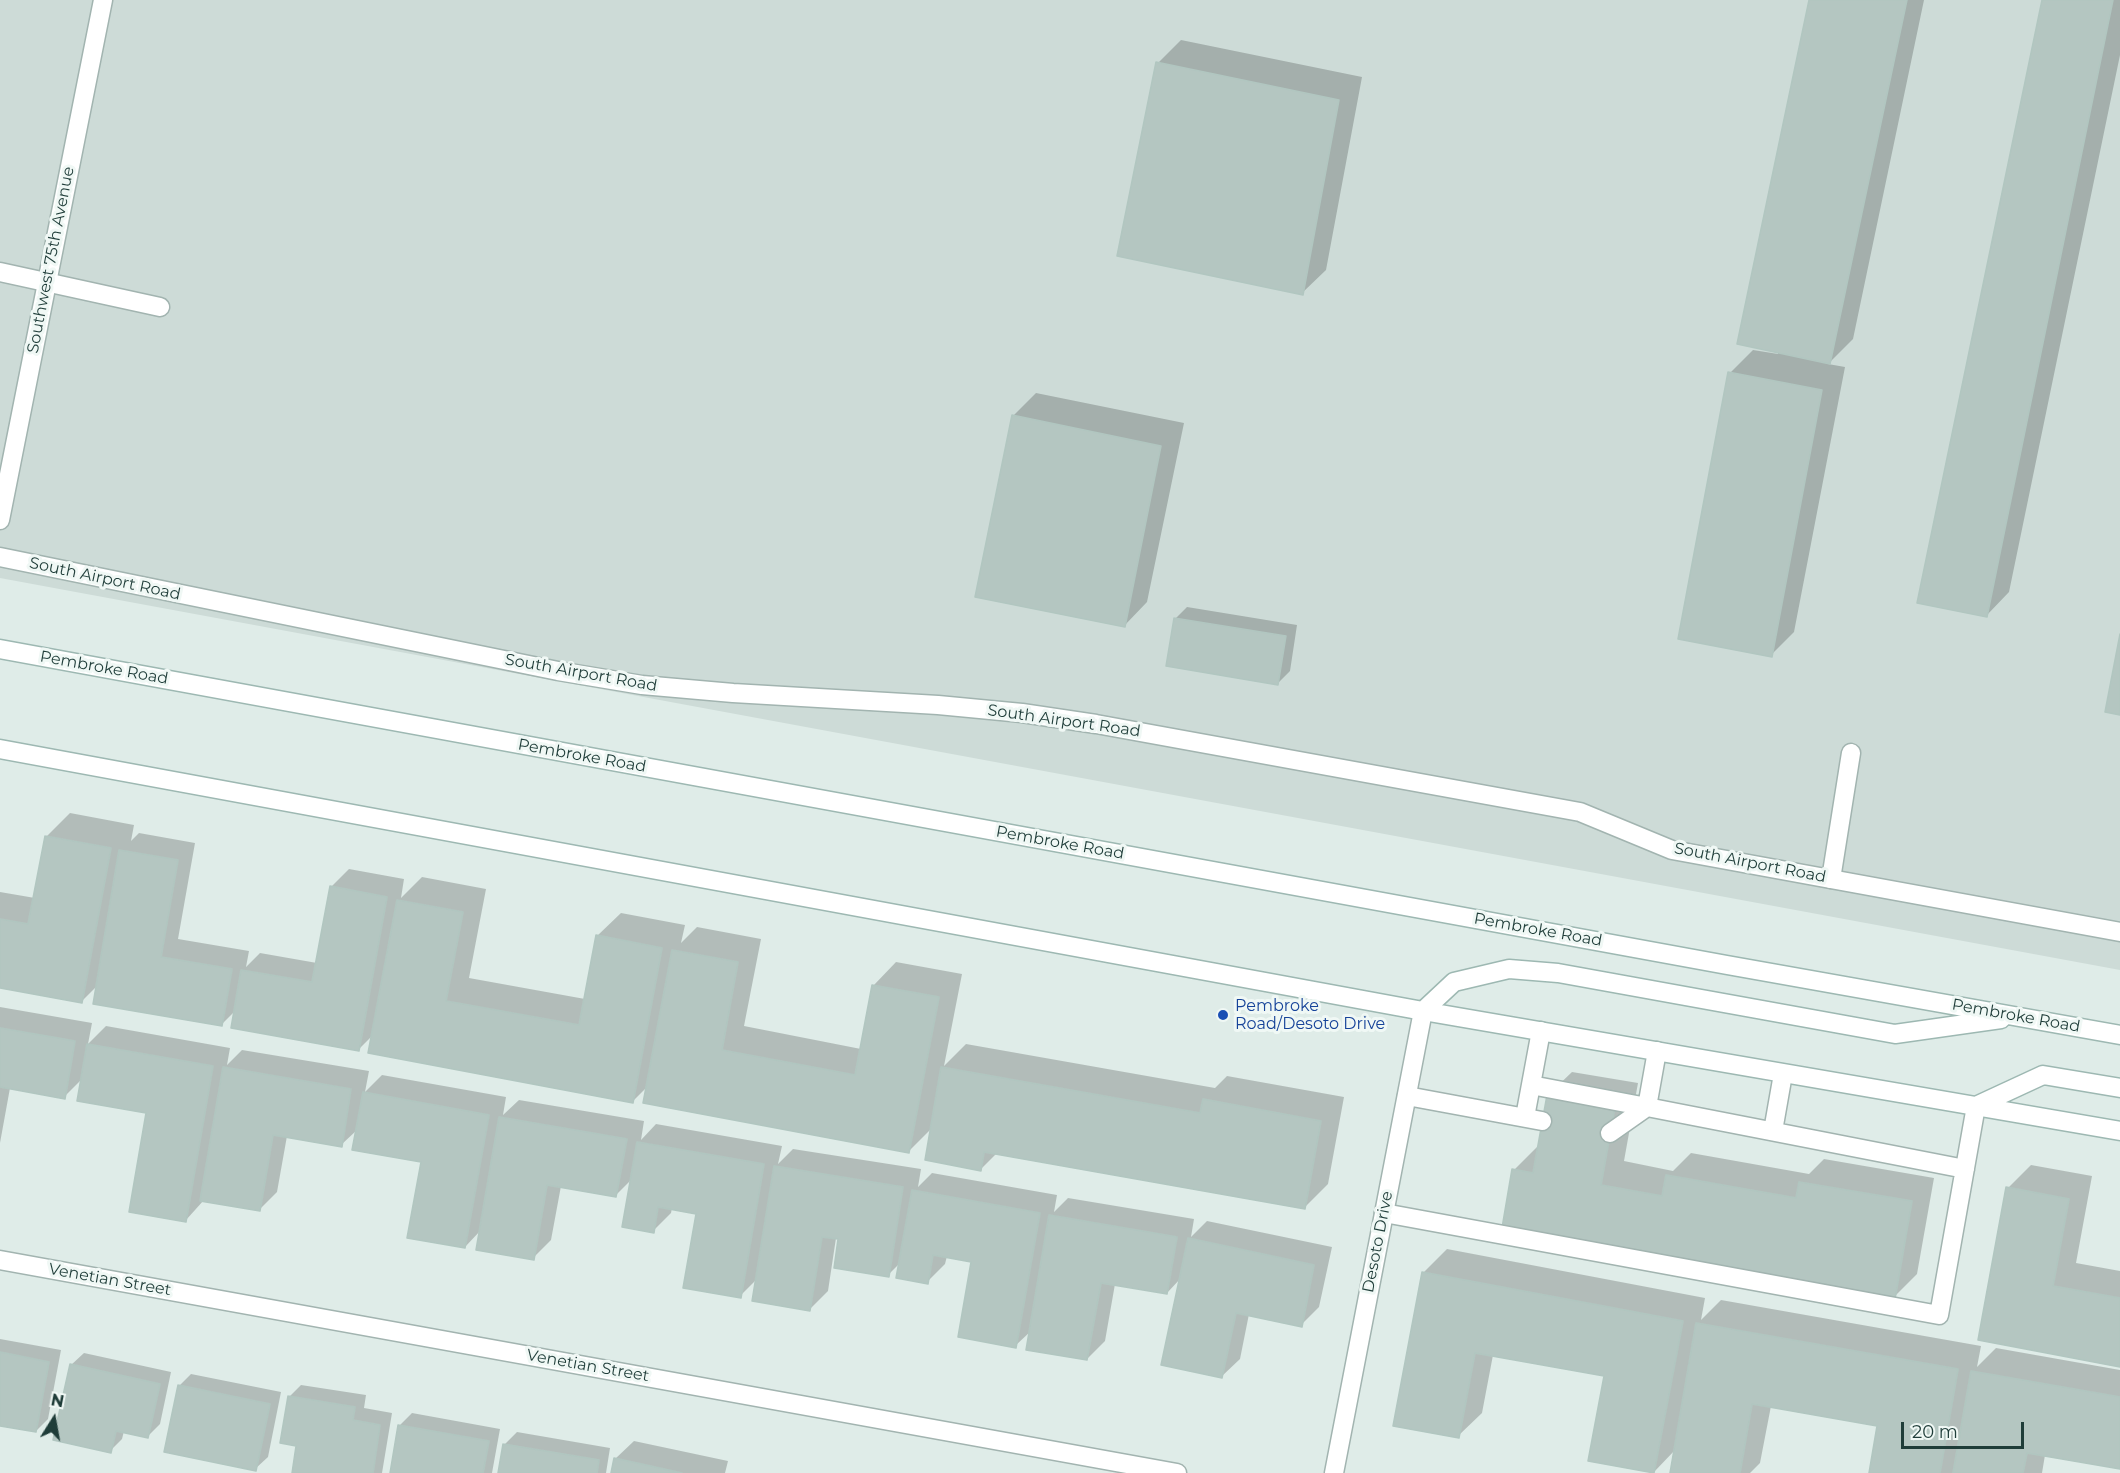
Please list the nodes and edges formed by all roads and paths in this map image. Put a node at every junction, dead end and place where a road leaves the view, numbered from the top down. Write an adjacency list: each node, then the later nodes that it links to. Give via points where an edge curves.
1 (103, 0): 3 (main road, Southwest 75th Avenue)
2 (0, 272): 3 (main road)
3 (47, 282): 4 (main road); 5 (main road, Southwest 75th Avenue)
4 (160, 307)
5 (0, 520)
6 (0, 557): 10 (main road, South Airport Road, via 642,685 938,705 1096,724 1580,812 1672,850)
7 (0, 649): 13 (main road, Pembroke Road)
8 (0, 749): 12 (main road)
9 (1851, 753): 10 (main road)
10 (1831, 879): 11 (main road, South Airport Road)
11 (2120, 932)
12 (1423, 1011): 13 (main road, via 1454,982 1509,969 1558,973 1895,1034); 14 (main road); 20 (main road, Desoto Drive)
13 (2018, 1016): 15 (main road, Pembroke Road)
14 (1541, 1031): 16 (main road); 18 (main road)
15 (2120, 1035)
16 (1658, 1051): 17 (main road); 22 (main road)
17 (1783, 1074): 21 (main road); 23 (main road)
18 (1531, 1085): 20 (main road, via 1534,1119); 22 (main road)
19 (2120, 1088): 21 (main road, via 2043,1075)
20 (1407, 1096): 27 (main road, Desoto Drive)
21 (1976, 1106): 24 (main road); 26 (main road)
22 (1647, 1107): 23 (main road); 25 (main road)
23 (1773, 1131): 26 (main road)
24 (2120, 1131)
25 (1610, 1133)
26 (1965, 1169): 27 (main road, via 1940,1315)
27 (1384, 1213): 30 (main road, Desoto Drive)
28 (0, 1260): 29 (main road, Venetian Street)
29 (1177, 1473)
30 (1334, 1473)

